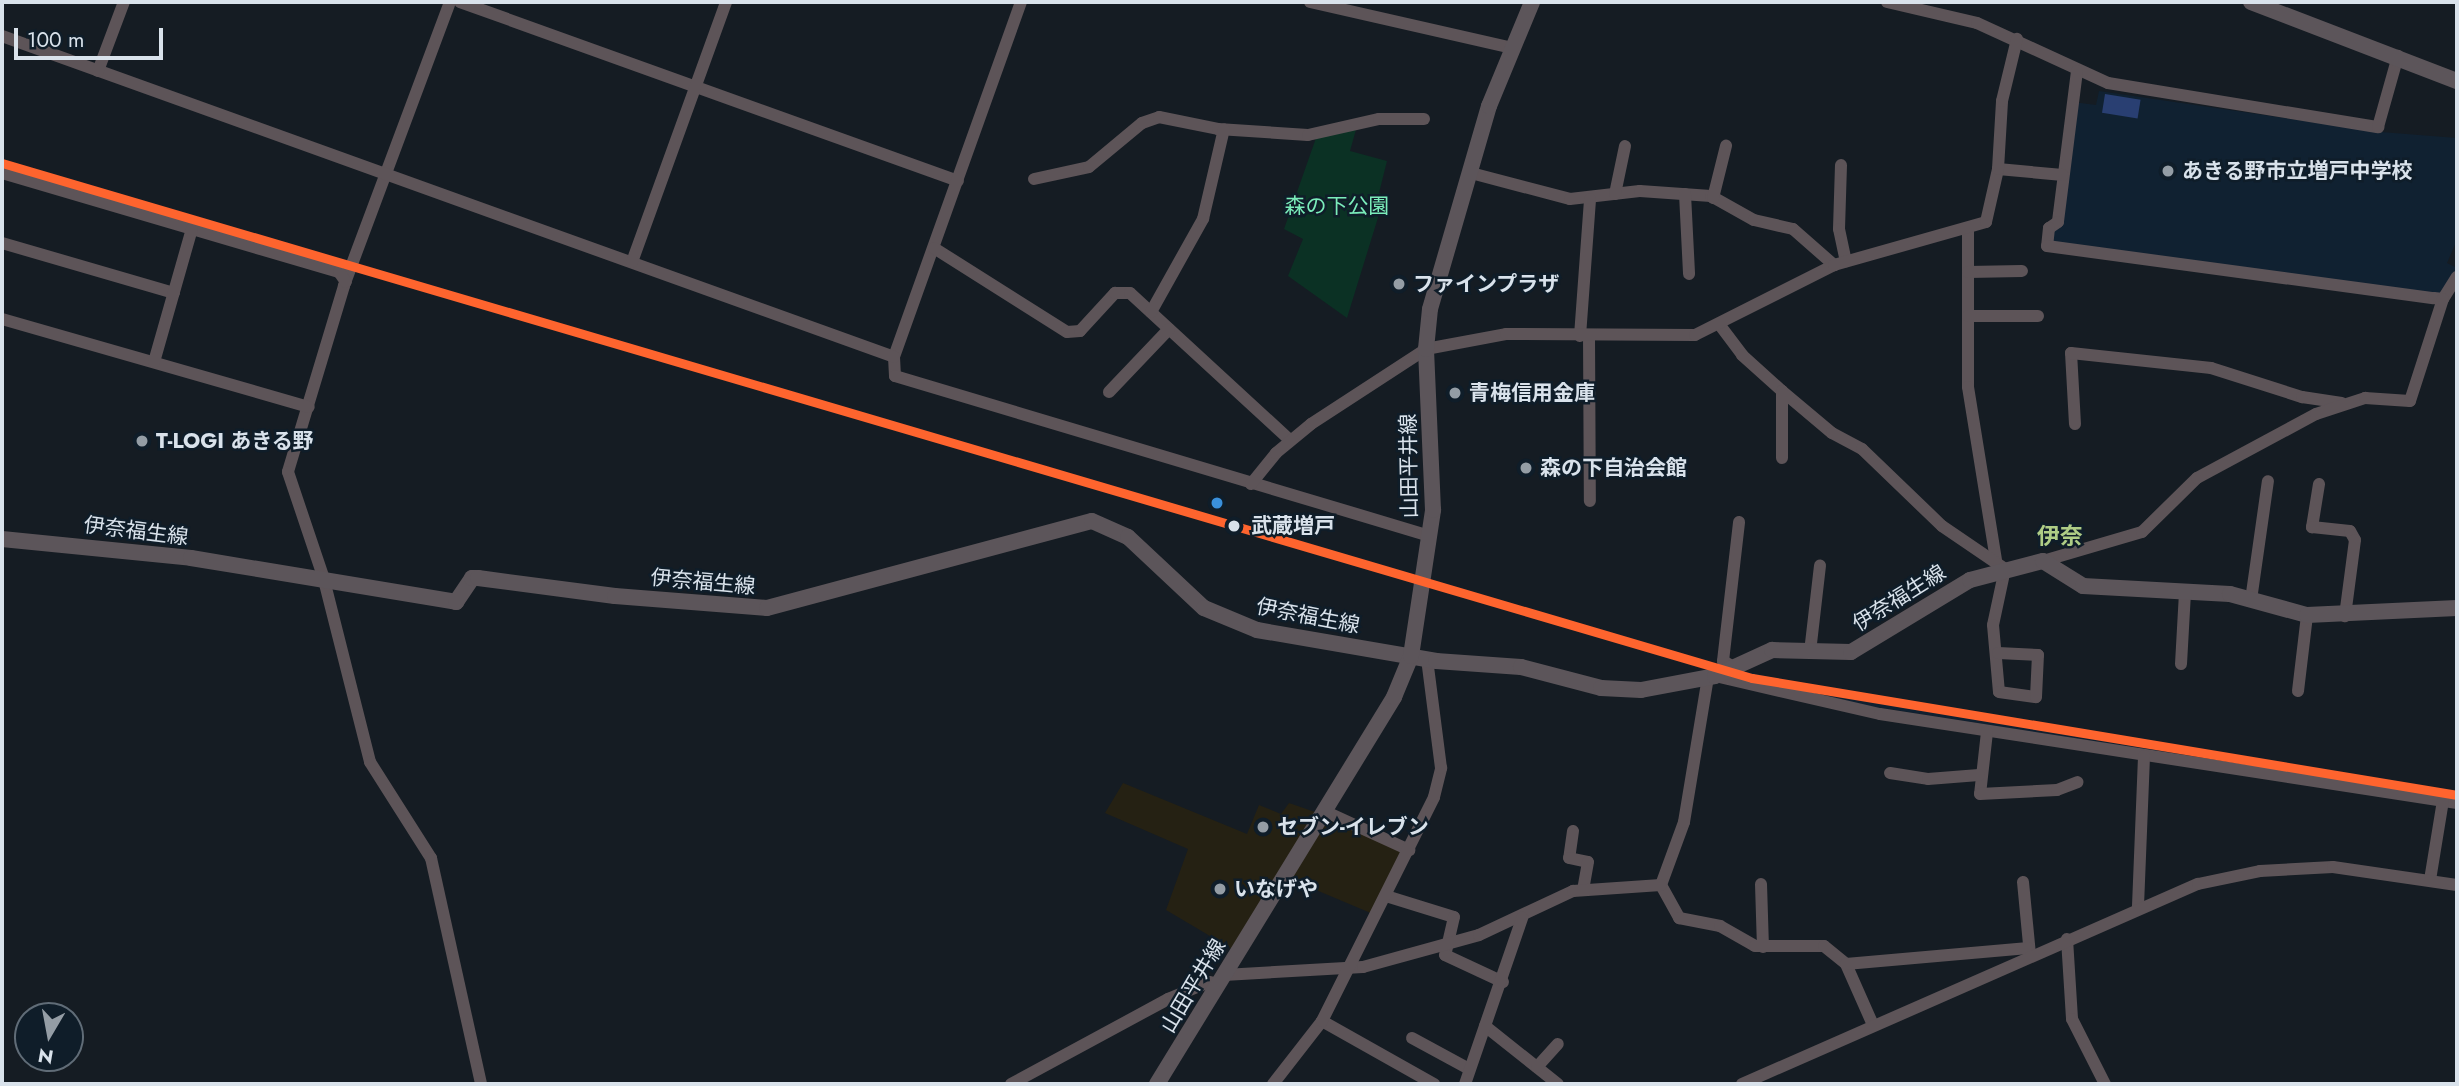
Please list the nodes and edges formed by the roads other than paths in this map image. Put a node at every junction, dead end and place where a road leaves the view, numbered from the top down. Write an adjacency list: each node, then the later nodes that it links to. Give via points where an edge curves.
1 (124, 2): 14 (street)
2 (450, 2): 26 (street)
3 (460, 2): 17 (street)
4 (726, 2): 17 (street)
5 (1021, 2): 29 (street)
6 (1310, 2): 12 (street)
7 (1532, 2): 12 (main road, 山田平井線)
8 (1887, 2): 11 (street, via 1978,23)
9 (2251, 2): 13 (main road)
10 (2, 36): 14 (street)
11 (2017, 39): 15 (street); 23 (street, via 2002,101)
12 (1511, 48): 25 (main road, 山田平井線)
13 (2398, 56): 15 (street, via 2378,127 2153,94); 16 (main road)
14 (98, 71): 26 (street)
15 (2077, 71): 27 (street)
16 (2457, 81)
17 (696, 85): 29 (street); 38 (street)
18 (1424, 118): 19 (street, via 1378,119 1308,135)
19 (1224, 129): 28 (street, via 1160,117 1142,122 1088,167); 47 (street, via 1203,219)
20 (1625, 146): 30 (street)
21 (1726, 146): 32 (street)
22 (1841, 165): 39 (street)
23 (1998, 169): 27 (street); 34 (street, via 1989,217)
24 (2, 173): 35 (street)
25 (1471, 173): 33 (street, via 1534,193); 54 (main road, 山田平井線, via 1430,309)
26 (388, 175): 38 (street); 44 (street)
27 (2063, 175): 46 (street, via 2058,222 2049,228 2047,246)
28 (1034, 179)
29 (958, 181): 37 (street)
30 (1615, 194): 31 (street); 33 (street)
31 (1685, 194): 32 (street); 42 (street)
32 (1713, 198): 39 (street, via 1754,220 1793,229)
33 (1590, 199): 53 (street)
34 (1968, 228): 39 (street); 41 (street)
35 (192, 229): 44 (street, via 339,272); 45 (street)
36 (2, 243): 45 (street)
37 (934, 248): 47 (street, via 1067,332 1080,331 1122,292); 55 (street)
38 (632, 262): 55 (street)
39 (1840, 263): 51 (street)
40 (2022, 271): 41 (street)
41 (1968, 272): 48 (street)
42 (1689, 274)
43 (2457, 277): 46 (street)
44 (346, 282): 60 (street)
45 (174, 293): 56 (street)
46 (2444, 299): 59 (street, via 2410,401 2389,397)
47 (1151, 312): 52 (street)
48 (1968, 316): 49 (street); 73 (street, via 1968,387)
49 (2038, 316)
50 (2, 318): 56 (street)
51 (1719, 324): 53 (street, via 1689,336); 57 (street, via 1742,355)
52 (1169, 329): 58 (street); 62 (street)
53 (1585, 336): 54 (street, via 1506,334); 67 (street)
54 (1426, 349): 62 (street); 69 (main road, 山田平井線, via 1434,497)
55 (894, 357): 66 (street, via 895,376)
56 (154, 362): 60 (street)
57 (1782, 391): 63 (street); 73 (street, via 1832,433 1862,449 1923,511)
58 (1109, 392)
59 (2342, 403): 61 (street, via 2194,365 2071,353); 71 (street, via 2229,456 2197,478 2142,531)
60 (309, 407): 74 (street, via 288,472)
61 (2075, 424)
62 (1290, 440): 66 (street)
63 (1782, 458)
64 (2268, 481): 76 (street)
65 (2319, 484): 79 (street, via 2312,527 2350,531 2355,540)
66 (1251, 485): 69 (street)
67 (1590, 501)
68 (1739, 522): 84 (street, via 1723,661)
69 (1430, 536): 82 (main road, 山田平井線)
70 (2, 540): 74 (main road, 伊奈福生線)
71 (2043, 561): 73 (main road, 伊奈福生線); 75 (main road, via 2083,586)
72 (1820, 566): 80 (street)
73 (2001, 568): 80 (main road, 伊奈福生線, via 1970,580 1852,652); 81 (street, via 1993,625)
74 (323, 576): 82 (main road, 伊奈福生線, via 456,602 470,580 478,578 602,595 767,608 1092,522 1123,533 1182,591 1229,620 1295,639); 121 (street, via 370,762 431,858)
75 (2185, 593): 76 (main road, via 2230,594); 83 (street)
76 (2251, 600): 78 (main road)
77 (2457, 608): 79 (main road, via 2396,607)
78 (2307, 615): 79 (main road); 86 (street)
79 (2345, 616)
80 (1810, 652): 84 (main road, 伊奈福生線, via 1772,650)
81 (1998, 653): 81 (street, via 2038,655 2036,697 1999,692)
82 (1419, 658): 85 (main road, 伊奈福生線, via 1521,667 1601,688 1641,690); 94 (main road, 山田平井線); 96 (street, via 1440,768 1434,797)
83 (2181, 664)
84 (1730, 665): 85 (main road, 伊奈福生線)
85 (1712, 677): 87 (street, via 1843,707); 100 (street, via 1684,821)
86 (2298, 691)
87 (1987, 732): 88 (street); 90 (street)
88 (2144, 756): 92 (street); 104 (street)
89 (1890, 773): 90 (street, via 1919,779)
90 (1979, 775): 91 (street, via 1980,794 2057,790)
91 (2078, 782)
92 (2442, 801): 93 (street); 97 (street)
93 (2457, 803)
94 (1324, 811): 96 (street); 112 (main road, 山田平井線)
95 (1573, 831): 102 (street, via 1569,858 1588,862)
96 (1409, 850): 103 (street)
97 (2430, 880): 101 (street); 104 (street, via 2374,870 2286,868 2214,880)
98 (2023, 882): 109 (street)
99 (1761, 884): 108 (street)
100 (1661, 885): 102 (street); 108 (street, via 1679,918 1720,926)
101 (2457, 885)
102 (1583, 890): 105 (street, via 1554,897)
103 (1386, 896): 107 (street, via 1454,917); 111 (street)
104 (2138, 906): 106 (street)
105 (1522, 918): 107 (street); 113 (street)
106 (2067, 939): 109 (street); 129 (street, via 2072,1019)
107 (1447, 947): 111 (street); 113 (street, via 1445,955)
108 (1763, 947): 110 (street, via 1815,944)
109 (2029, 952): 110 (street); 115 (street)
110 (1846, 964): 115 (street)
111 (1348, 970): 112 (street); 114 (street)
112 (1221, 980): 122 (street, via 1168,999); 123 (main road, 山田平井線)
113 (1503, 982): 116 (street)
114 (1322, 1021): 124 (street); 125 (street)
115 (1873, 1025): 128 (street)
116 (1485, 1026): 119 (street); 120 (street)
117 (1412, 1038): 120 (street)
118 (1558, 1044): 119 (street)
119 (1537, 1068): 127 (street)
120 (1469, 1069): 126 (street)
121 (481, 1084)
122 (1011, 1084)
123 (1157, 1084)
124 (1273, 1084)
125 (1434, 1084)
126 (1465, 1084)
127 (1558, 1084)
128 (1742, 1084)
129 (2105, 1084)

